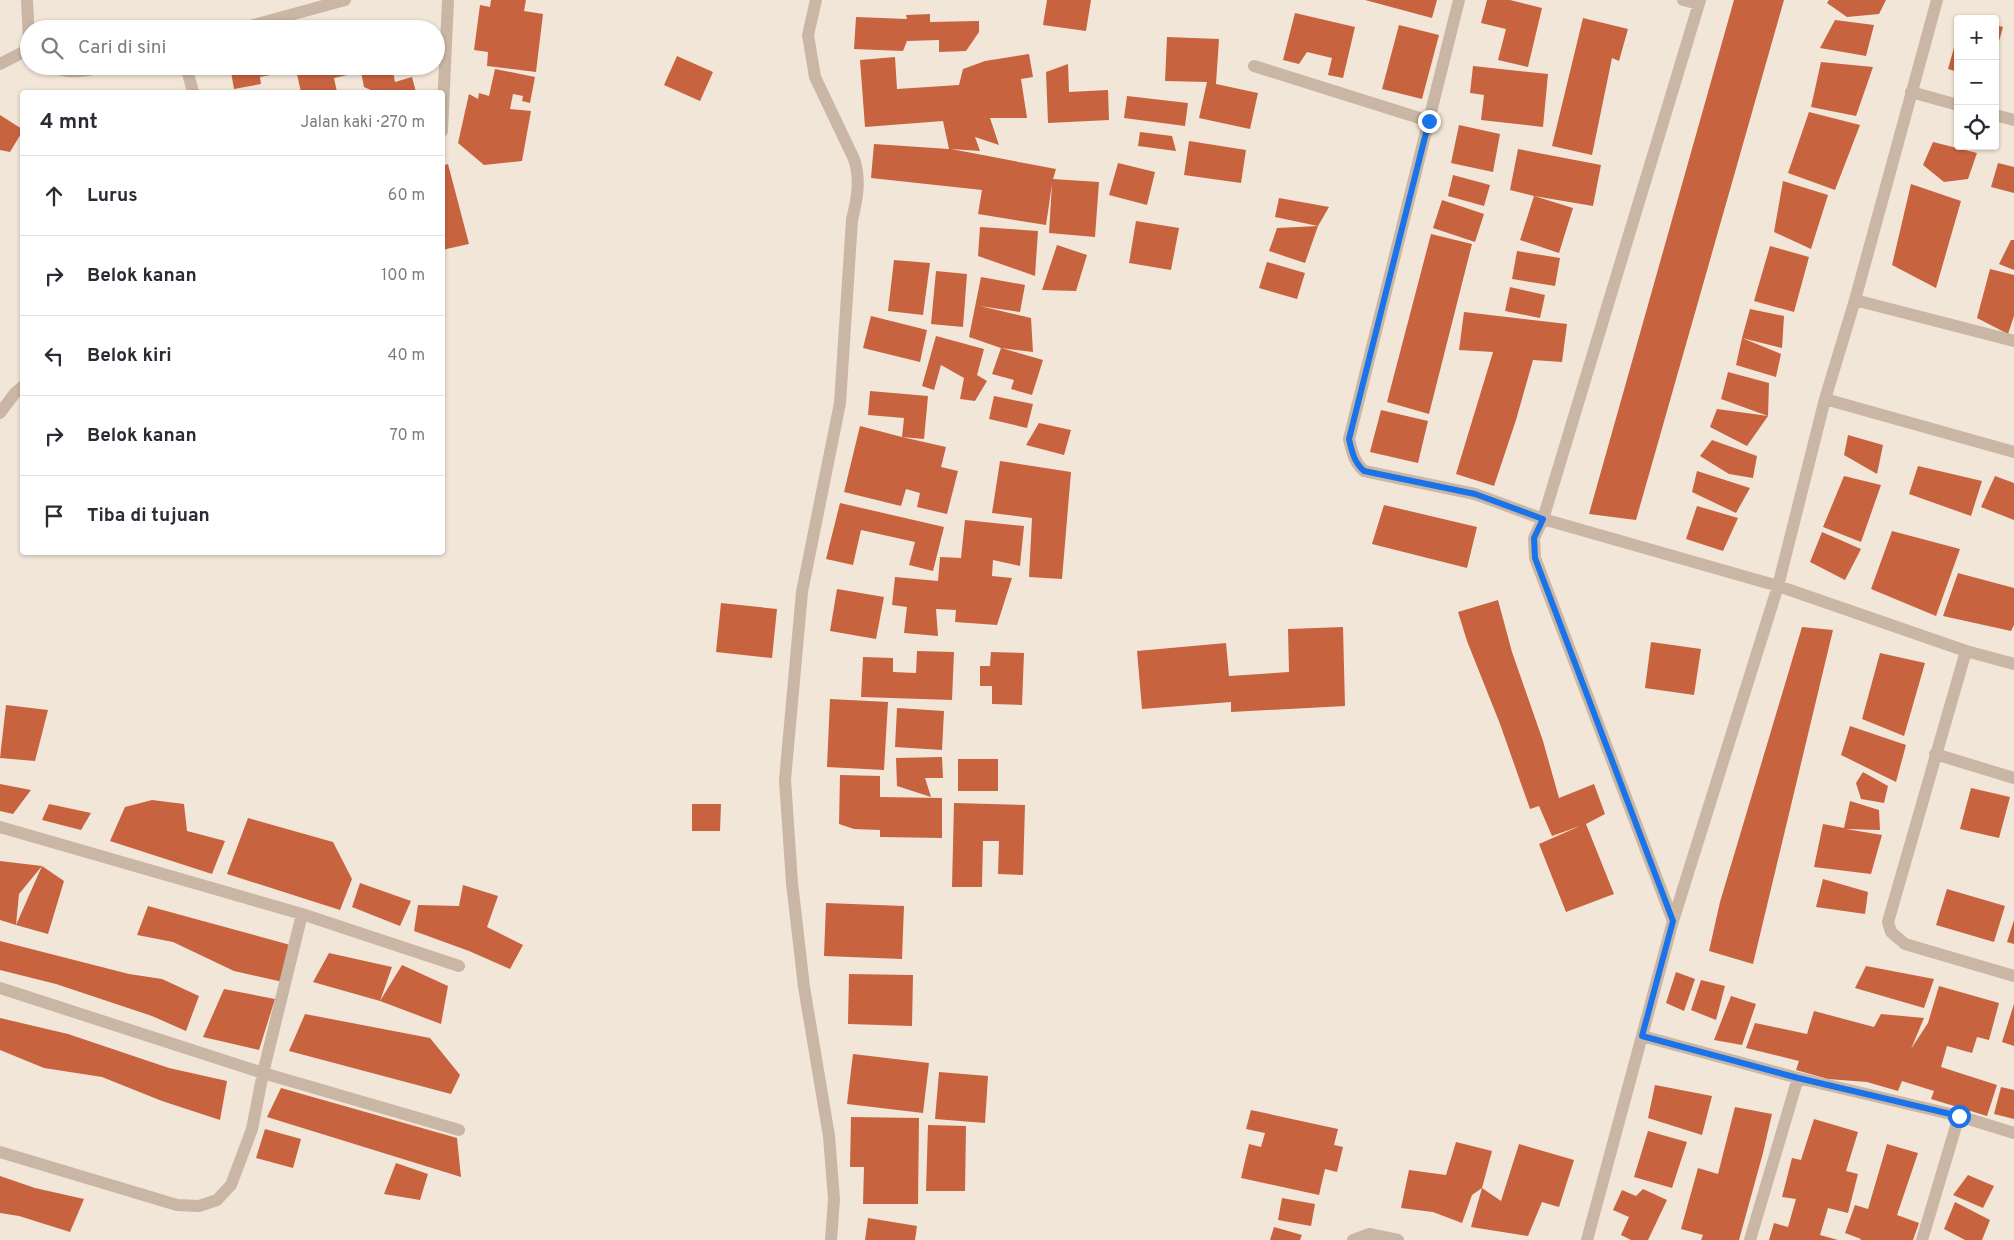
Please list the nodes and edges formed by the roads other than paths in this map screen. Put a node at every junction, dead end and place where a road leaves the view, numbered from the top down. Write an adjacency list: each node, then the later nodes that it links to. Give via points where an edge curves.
1 (27, 0): 9 (street)
2 (345, 0): 10 (street)
3 (448, 0): 13 (street)
4 (816, 0): 49 (street, via 808,35 815,77 854,159 858,170 858,195 852,220 840,403 802,592 785,780 804,987 829,1136 834,1199)
5 (1459, 0): 23 (street)
6 (1682, 0): 8 (street)
7 (1937, 0): 19 (street)
8 (1700, 2): 30 (street)
9 (28, 20)
10 (272, 20)
11 (20, 54): 12 (street)
12 (0, 64)
13 (445, 66)
14 (1254, 66): 23 (street)
15 (188, 75): 17 (street)
16 (445, 75): 18 (street)
17 (192, 90)
18 (444, 90)
19 (1911, 92): 20 (street); 24 (street)
20 (1954, 103)
21 (1999, 116): 22 (street)
22 (2014, 120)
23 (1429, 121): 30 (street, via 1349,439 1353,455 1364,471 1475,494)
24 (1855, 300): 25 (street); 27 (street)
25 (2014, 341)
26 (20, 389): 28 (street)
27 (1825, 399): 29 (street); 31 (street)
28 (0, 413)
29 (2014, 452)
30 (1543, 519): 31 (street); 38 (street, via 1534,538 1535,558)
31 (1778, 586): 32 (street); 38 (street)
32 (1966, 651): 33 (street); 34 (street)
33 (2014, 664)
34 (1935, 754): 35 (street); 40 (street, via 1888,922 1891,932 1905,944)
35 (2014, 778)
36 (0, 827): 37 (street)
37 (302, 914): 39 (street); 43 (street)
38 (1673, 921): 42 (street)
39 (459, 966)
40 (2014, 976)
41 (0, 988): 43 (street)
42 (1642, 1036): 44 (street); 52 (street)
43 (263, 1073): 46 (street); 48 (street, via 252,1129 231,1185 216,1200 199,1206 177,1205)
44 (1798, 1078): 45 (street); 53 (street)
45 (1959, 1116): 47 (street); 54 (street)
46 (459, 1130)
47 (2014, 1133)
48 (0, 1152)
49 (831, 1240)
50 (1353, 1240): 51 (street, via 1369,1234)
51 (1398, 1240)
52 (1587, 1240)
53 (1750, 1240)
54 (1922, 1240)

